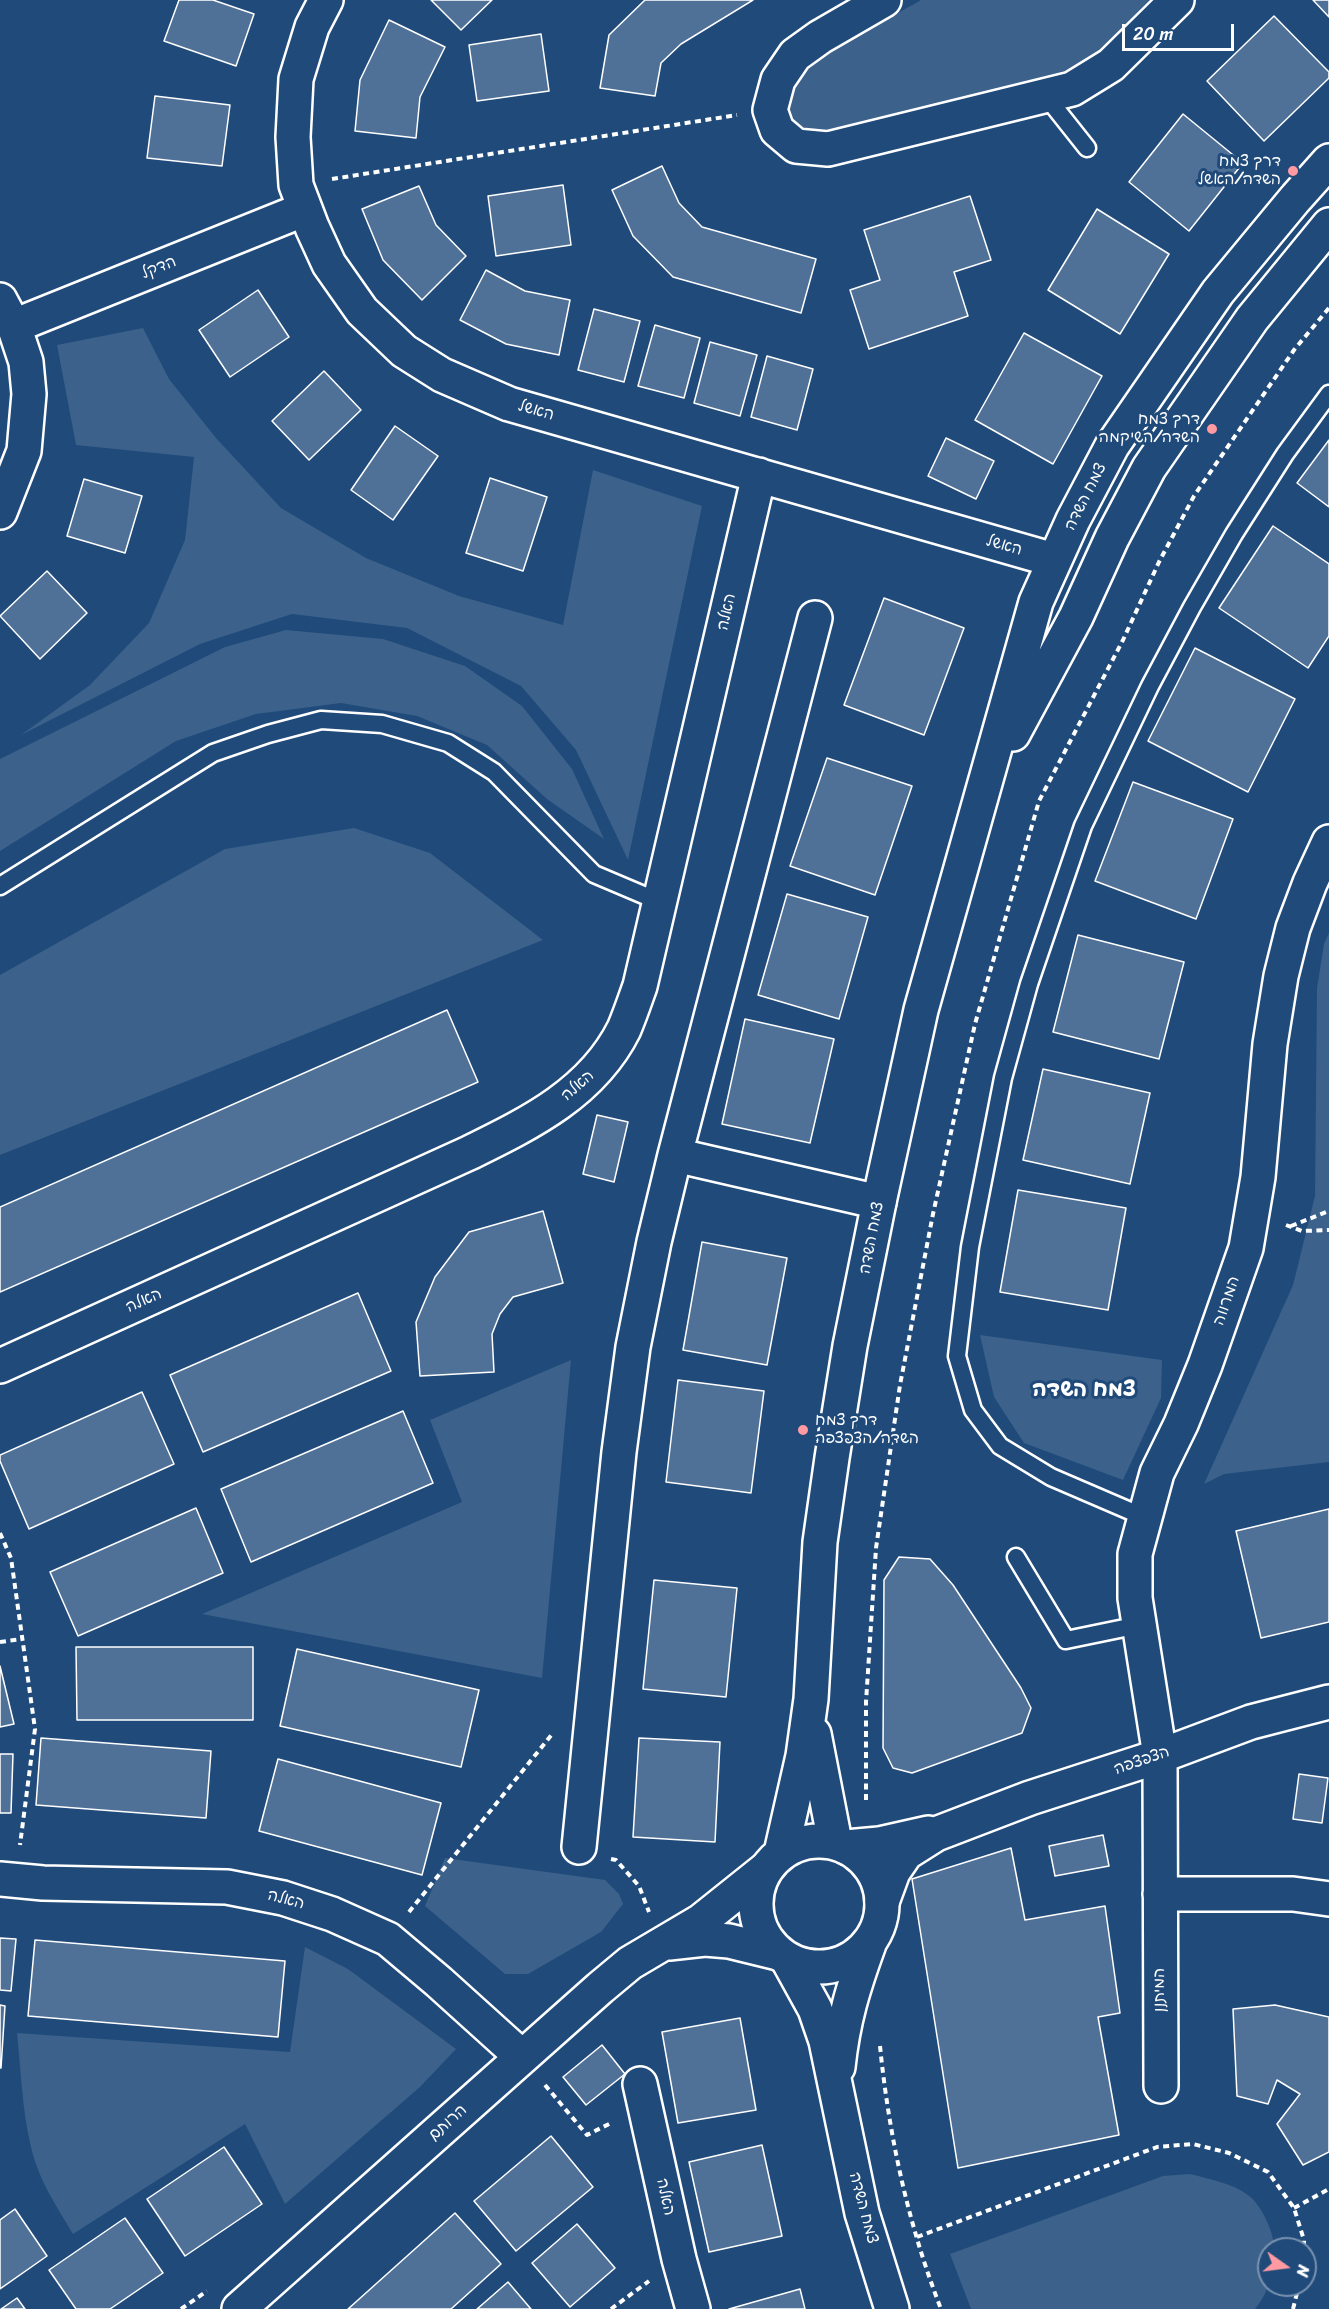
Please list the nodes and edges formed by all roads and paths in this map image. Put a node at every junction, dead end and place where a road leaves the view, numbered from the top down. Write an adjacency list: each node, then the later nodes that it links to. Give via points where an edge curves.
1 (326, 0): 8 (street, האשל, via 312,27 296,79 293,137)
2 (884, 0): 5 (street, via 795,55 778,80)
3 (1177, 0): 4 (street, via 1111,65 1072,88)
4 (1045, 95): 5 (street, via 828,149 796,146 777,130); 6 (lane)
5 (770, 110): 8 (path)
6 (1087, 148)
7 (1329, 161): 14 (street, צמח השדה, via 1218,292 1119,437)
8 (300, 197): 10 (street, הדקל); 12 (street, האשל, via 329,264 362,311 404,351 442,375 509,404)
9 (1329, 225): 16 (street, צמח השדה, via 1252,319 1149,468 1076,617)
10 (7, 313): 13 (street, הדקל, via 26,362 29,393 24,451)
11 (1329, 394): 27 (lane, via 1285,454 1192,607 1083,826 1033,972 1003,1078 970,1247 957,1356 973,1410 1000,1446 1051,1477)
12 (759, 475): 14 (street, האשל); 19 (street, האלה)
13 (0, 512)
14 (1054, 560): 16 (street, צמח השדה, via 1036,602)
15 (815, 618): 20 (street)
16 (985, 786): 21 (street, צמח השדה, via 921,1010)
17 (1329, 842): 23 (street, המרווה, via 1293,928 1281,976)
18 (0, 886): 19 (lane, via 213,753 321,720 382,724 448,743 494,772 594,874)
19 (660, 902): 26 (street, האלה, via 640,986 623,1029 599,1067 533,1122)
20 (675, 1155): 21 (street); 39 (street, via 633,1347 623,1417)
21 (879, 1202): 33 (street, צמח השדה, via 850,1346 820,1542)
22 (1329, 1211): 24 (path)
23 (1252, 1214): 24 (path); 27 (street, המרווה, via 1246,1248 1208,1355 1157,1473)
24 (1289, 1226): 25 (path, via 1302,1231)
25 (1329, 1230)
26 (0, 1366)
27 (1144, 1517): 30 (street, המרווה, via 1135,1554)
28 (0, 1533): 31 (path, via 11,1558)
29 (1016, 1557): 30 (lane, via 1066,1640)
30 (1139, 1625): 36 (street, המרווה)
31 (22, 1639): 32 (path); 41 (path, via 34,1729)
32 (0, 1642)
33 (811, 1699): 38 (street, צמח השדה, via 814,1738); 40 (street, צמח השדה, via 802,1756)
34 (1329, 1702): 36 (street, הצפצפה, via 1251,1722)
35 (559, 1725): 45 (path)
36 (1160, 1756): 37 (street, הצפצפה); 42 (street, המיתנן)
37 (956, 1826): 38 (street, הצפצפה, via 879,1844); 44 (street, הצפצפה, via 906,1853 893,1872)
38 (840, 1845): 40 (street, via 816,1840 798,1844); 44 (street, via 872,1869)
39 (579, 1847): 46 (path, via 616,1860 639,1886)
40 (773, 1861): 46 (street, הרותם, via 701,1921); 48 (street, via 758,1886 755,1904 766,1939)
41 (8, 1880): 45 (street, האלה, via 227,1887 283,1898)
42 (1160, 1894): 43 (street, via 1293,1894); 51 (street, המיתנן)
43 (1329, 1899)
44 (882, 1902): 47 (street, via 881,1917)
45 (388, 1939): 50 (street, האלה)
46 (661, 1944): 48 (street, הרותם, via 705,1939 729,1941); 50 (street, הרותם, via 630,1963)
47 (868, 1944): 48 (street, via 839,1965 822,1968); 53 (street, צמח השדה, via 848,2001 841,2039)
48 (783, 1957): 53 (street, צמח השדה, via 815,2009)
49 (879, 2038): 56 (path, via 893,2142)
50 (522, 2057): 52 (path, via 587,2135); 59 (street, הרותם)
51 (1161, 2086)
52 (643, 2094): 58 (street, האלה)
53 (841, 2105): 62 (street, צמח השדה, via 862,2213)
54 (1329, 2188): 55 (path)
55 (1294, 2208): 56 (path, via 1268,2172 1229,2153 1193,2144 1157,2147); 57 (path)
56 (917, 2237): 63 (path)
57 (1304, 2237)
58 (679, 2259): 60 (path); 61 (street, האלה)
59 (239, 2309)
60 (611, 2309)
61 (693, 2309)
62 (892, 2309)
63 (940, 2309)

